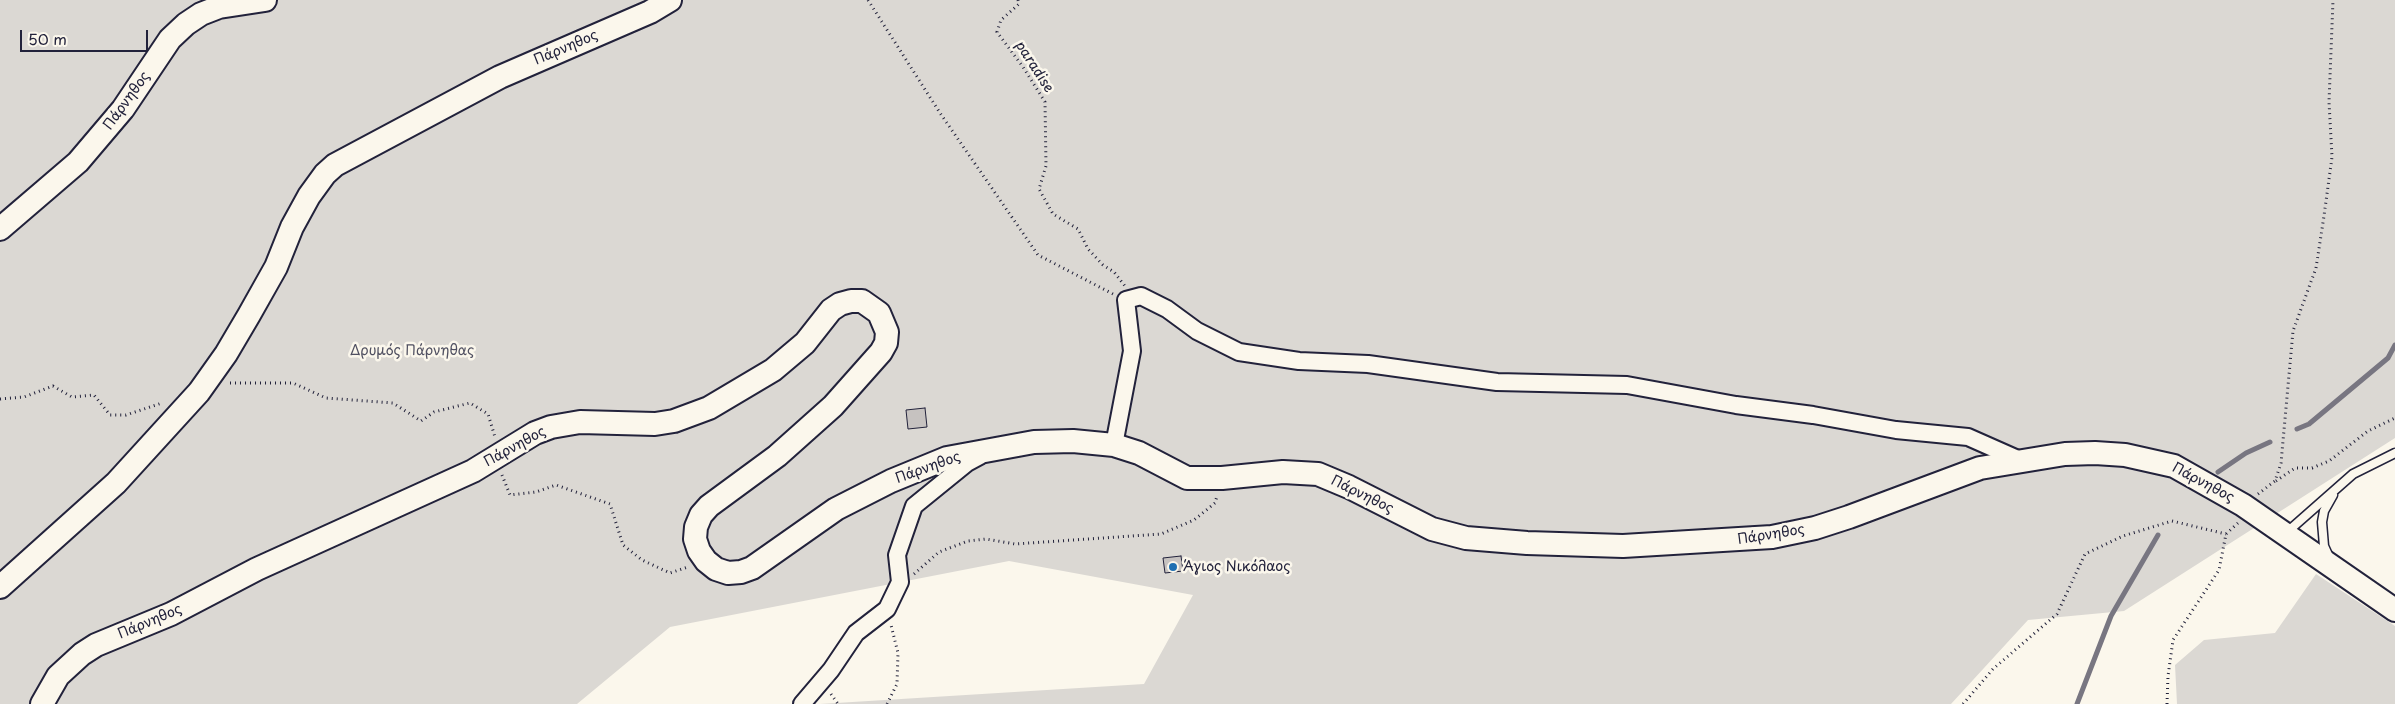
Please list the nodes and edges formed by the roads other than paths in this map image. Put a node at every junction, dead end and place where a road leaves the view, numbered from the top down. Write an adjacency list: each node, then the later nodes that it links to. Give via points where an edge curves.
1 (265, 0): 3 (main road, Πάρνηθος, via 219,7 186,24 170,39 123,109 78,162)
2 (670, 0): 11 (main road, Πάρνηθος, via 650,12 500,77 334,165 309,196 249,316 199,392 116,482)
3 (0, 229)
4 (1114, 445): 5 (main road, Πάρνηθος, via 1034,442); 7 (main road, Πάρνηθος, via 1139,453 1186,478 1283,472 1318,474 1416,522 1466,538 1528,544 1623,546 1728,541 1806,530 1980,468); 7 (street, via 1132,350 1128,300 1141,296 1197,331 1239,352 1299,361 1368,364 1497,382 1627,384 1896,430 1968,437)
5 (994, 449): 13 (main road, Πάρνηθος, via 947,458 892,481 836,509 752,568 728,573 706,561 696,539 701,515 777,456 833,406 881,352 887,332 880,313 862,302 840,304 831,310 805,343 773,370 722,401 692,415 655,424 566,423 535,433 473,471 257,569 171,614 96,645 58,676); 14 (street, via 967,463 914,506 897,555 900,582 887,609 856,633)
6 (2395, 453): 8 (lane, via 2353,474)
7 (2020, 460): 9 (main road, Πάρνηθος, via 2065,454 2125,455 2174,466 2247,508)
8 (2340, 486): 9 (lane); 10 (lane, via 2324,511 2322,522 2324,546)
9 (2284, 534): 10 (main road, Πάρνηθος)
10 (2333, 568): 12 (main road, Πάρνηθος)
11 (0, 587)
12 (2395, 610)
13 (42, 704)
14 (802, 704)

